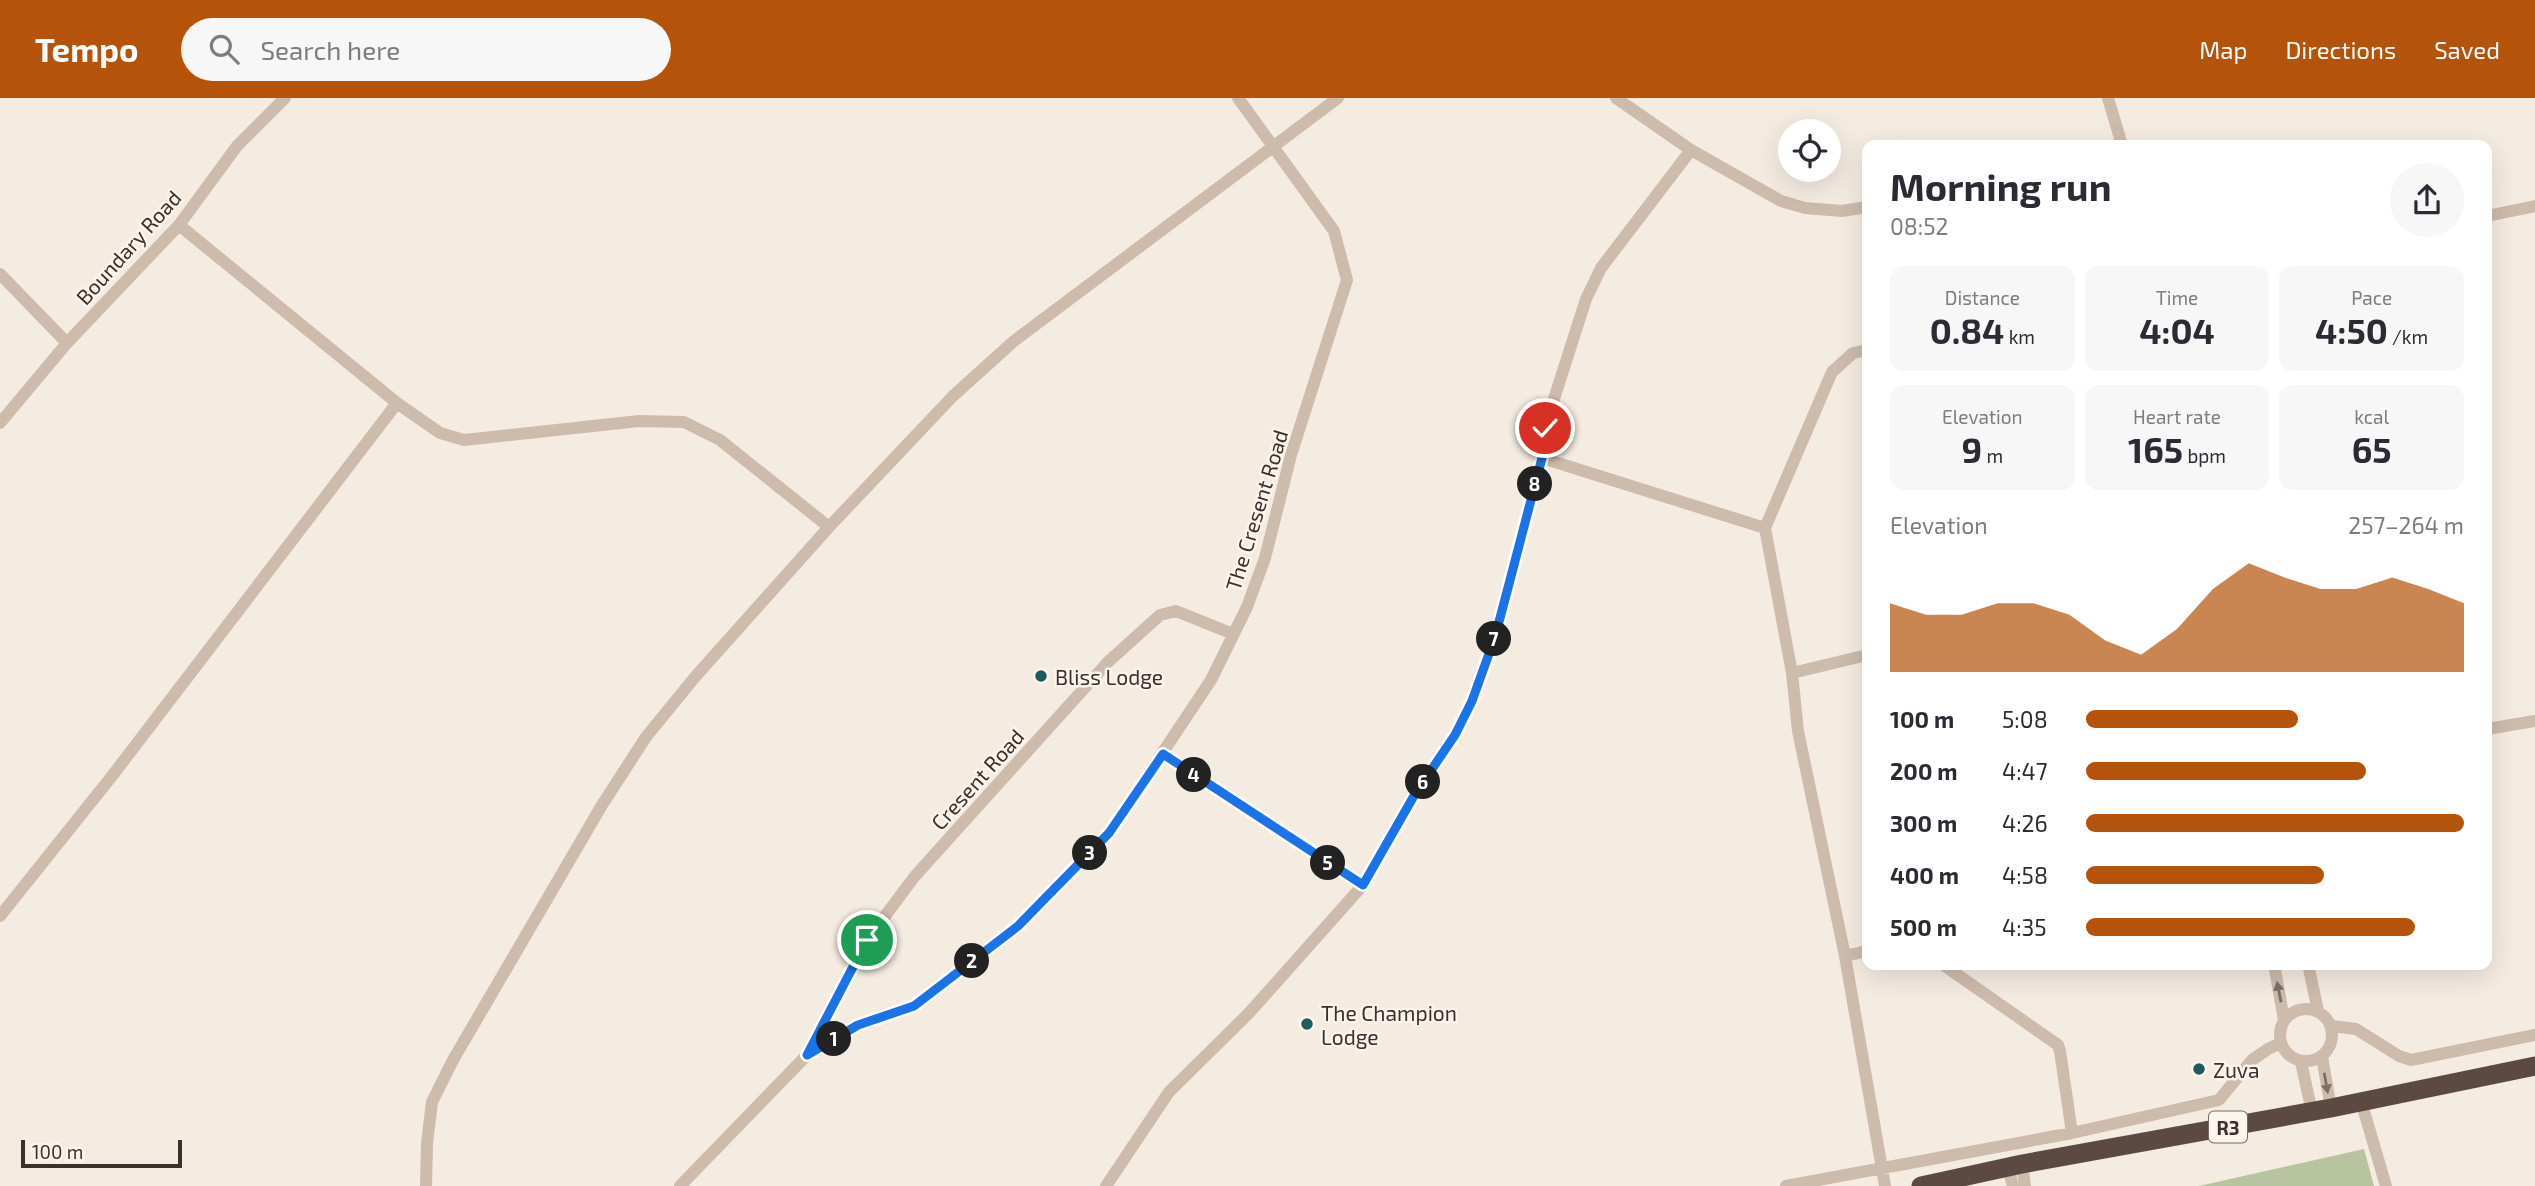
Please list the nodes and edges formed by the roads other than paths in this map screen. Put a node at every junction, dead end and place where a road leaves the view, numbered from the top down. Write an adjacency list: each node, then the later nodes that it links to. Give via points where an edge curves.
1 (285, 98): 12 (street, Boundary Road, via 237,146)
2 (1238, 98): 7 (street, The Cresent Road)
3 (1338, 98): 7 (street)
4 (1616, 98): 8 (street)
5 (2108, 98): 6 (street)
6 (2121, 140)
7 (1272, 148): 19 (street, via 1014,341 953,396); 21 (street, The Cresent Road, via 1334,231 1347,280 1291,455 1265,558)
8 (1691, 150): 10 (street, via 1781,201 1805,208); 18 (street, via 1601,268 1586,299 1545,428)
9 (2535, 206): 11 (street)
10 (1862, 208)
11 (2492, 215)
12 (179, 225): 14 (street, Boundary Road); 16 (street)
13 (0, 274): 14 (street)
14 (67, 343): 17 (street, Boundary Road)
15 (1862, 351): 20 (street, via 1853,353 1832,372)
16 (397, 403): 19 (street, via 440,433 464,440 639,421 684,422 720,440); 28 (street)
17 (0, 423)
18 (1542, 458): 20 (street); 27 (street, via 1495,637 1472,701)
19 (829, 527): 49 (street, via 646,737 602,805 432,1102)
20 (1765, 528): 23 (street)
21 (1233, 634): 26 (street, The Cresent Road, via 1211,680); 39 (street, Cresent Road, via 1176,611 1160,615 1108,662 915,876 867,940)
22 (1862, 656): 23 (street)
23 (1792, 673): 30 (street, via 1798,731)
24 (2535, 721): 25 (street)
25 (2492, 728)
26 (1163, 754): 27 (street); 39 (street, The Cresent Road, via 1109,833 1018,926 914,1006 858,1025)
27 (1363, 885): 50 (street, via 1249,1013 1169,1093)
28 (0, 916)
29 (1862, 952): 30 (street)
30 (1845, 956): 46 (street)
31 (1951, 970): 45 (street, via 2058,1045)
32 (2275, 970): 35 (street, one-way to 32)
33 (2309, 970): 34 (street)
34 (2318, 1011): 35 (street, via 2294,1012); 36 (street)
35 (2284, 1020): 38 (street)
36 (2332, 1026): 37 (street, via 2356,1029 2411,1060); 40 (street, via 2332,1043)
37 (2535, 1035)
38 (2281, 1043): 41 (street, via 2291,1058); 45 (street, via 2252,1060 2219,1100)
39 (807, 1055): 48 (street, The Cresent Road)
40 (2322, 1057): 41 (street); 44 (street, one-way to 44)
41 (2301, 1062): 44 (street)
42 (2535, 1066): 43 (highway, R3)
43 (2361, 1101): 44 (highway, R3); 55 (street)
44 (2321, 1110): 47 (highway, R3)
45 (2072, 1133): 46 (street)
46 (1882, 1167): 51 (street); 52 (street)
47 (2014, 1173): 53 (highway, R3); 54 (street)
48 (687, 1184)
49 (426, 1186)
50 (1106, 1186)
51 (1786, 1186)
52 (1885, 1186)
53 (1921, 1186)
54 (2025, 1186)
55 (2386, 1186)

